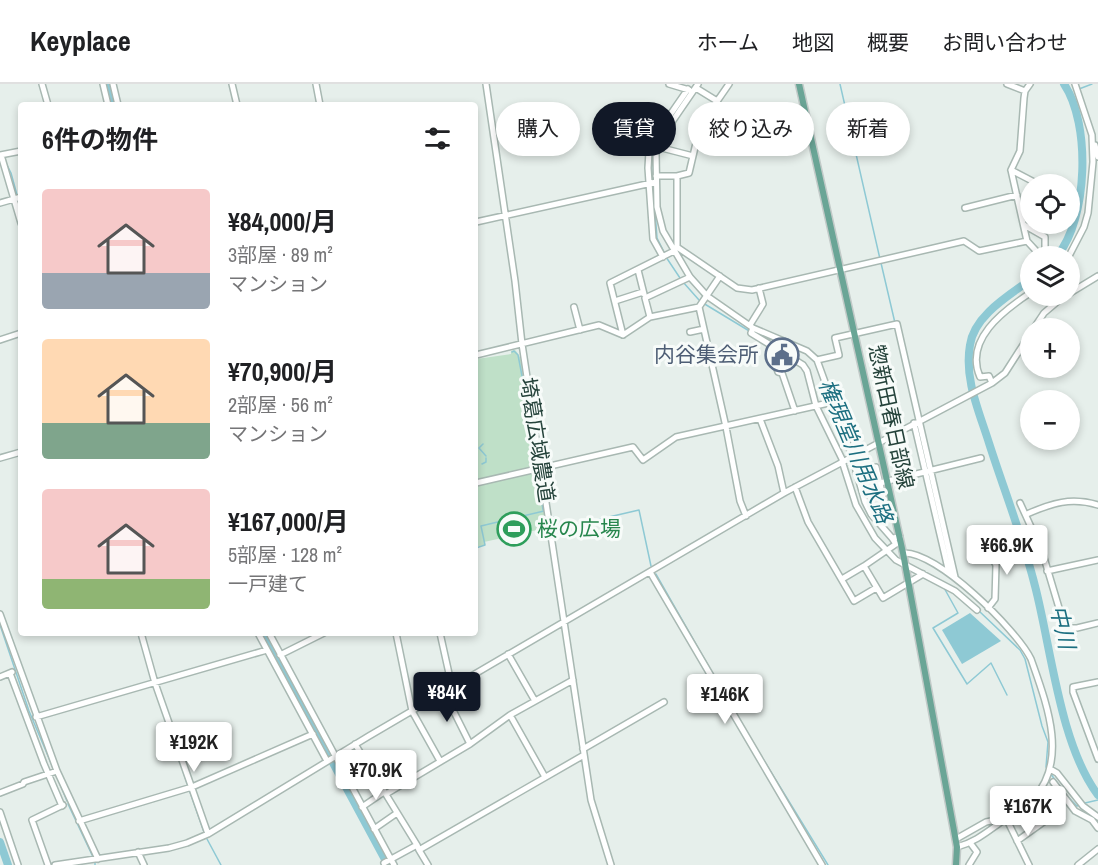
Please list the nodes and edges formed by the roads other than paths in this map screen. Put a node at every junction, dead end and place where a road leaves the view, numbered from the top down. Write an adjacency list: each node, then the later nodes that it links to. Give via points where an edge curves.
1 (42, 84): 16 (street)
2 (103, 84): 17 (street)
3 (113, 84): 18 (street)
4 (232, 84): 19 (street)
5 (316, 84): 20 (street)
6 (486, 84): 42 (street, 埼葛広域農道)
7 (669, 84): 13 (street)
8 (729, 84): 15 (street)
9 (799, 84): 50 (main road, 惣新田春日部線)
10 (1008, 84): 14 (street)
11 (1030, 84): 14 (street)
12 (1075, 84): 23 (street)
13 (694, 88): 15 (street); 21 (street); 22 (street)
14 (1025, 91): 30 (street, via 1020,151)
15 (717, 101)
16 (47, 102)
17 (107, 102)
18 (117, 102)
19 (236, 102)
20 (319, 102)
21 (676, 110)
22 (676, 115)
23 (1092, 135): 29 (street); 47 (street, via 1088,213)
24 (18, 152): 25 (street)
25 (1, 155): 37 (street)
26 (649, 156): 34 (street)
27 (657, 156): 33 (street)
28 (693, 156): 32 (street, via 689,173)
29 (1098, 156)
30 (1011, 170): 31 (street); 35 (street)
31 (1020, 175)
32 (677, 176): 33 (street); 48 (street)
33 (656, 179): 34 (street); 48 (street, via 659,218)
34 (649, 184): 42 (street); 49 (street, via 653,239)
35 (1017, 195): 39 (street); 40 (street)
36 (18, 198): 37 (street)
37 (14, 199): 38 (street); 41 (street)
38 (0, 204)
39 (965, 207)
40 (1020, 208)
41 (18, 213)
42 (505, 216): 43 (street); 73 (street, 埼葛広域農道)
43 (478, 222)
44 (1026, 234): 46 (street)
45 (1040, 234): 46 (street, via 1045,237 1042,252)
46 (1027, 241): 50 (street, via 979,250 963,241)
47 (1074, 246)
48 (675, 249): 49 (street); 52 (street); 54 (street)
49 (663, 257): 51 (street)
50 (840, 269): 56 (street); 69 (main road, 惣新田春日部線)
51 (638, 270): 57 (street); 60 (street, via 610,283)
52 (720, 276): 56 (street, via 737,288); 58 (street)
53 (1098, 276): 55 (street)
54 (690, 277): 57 (street); 58 (street)
55 (1080, 286)
56 (759, 288): 64 (street, via 763,304)
57 (644, 295): 60 (street); 63 (street)
58 (707, 296): 61 (street); 64 (street)
59 (1020, 300): 79 (street, via 1005,310 978,346 978,373 980,377 989,376)
60 (615, 301): 70 (street)
61 (699, 306): 63 (street); 65 (street)
62 (574, 308): 66 (street)
63 (650, 317): 70 (street)
64 (752, 327): 71 (street); 74 (street, via 751,333)
65 (704, 329): 67 (street); 85 (street)
66 (580, 330): 70 (street, via 599,326); 73 (street)
67 (690, 332)
68 (18, 334): 72 (street)
69 (855, 334): 77 (street, via 835,338 839,355); 84 (street, via 897,324); 86 (main road, 惣新田春日部線)
70 (623, 335)
71 (774, 337): 74 (street); 77 (street, via 807,351)
72 (0, 340)
73 (522, 344): 76 (street); 91 (street, 埼葛広域農道)
74 (769, 344): 78 (street); 82 (street)
75 (1020, 350): 79 (street, via 1005,373)
76 (478, 355)
77 (818, 362): 78 (street); 80 (street)
78 (806, 369): 81 (street)
79 (991, 384): 84 (street)
80 (833, 402): 81 (street); 90 (street)
81 (816, 406): 82 (street); 90 (street)
82 (795, 411): 83 (street)
83 (760, 419): 85 (street); 98 (street)
84 (917, 422): 86 (street); 92 (street)
85 (726, 427): 91 (street, via 676,437 643,460 633,447); 103 (street)
86 (879, 441): 90 (street); 94 (main road, 惣新田春日部線)
87 (18, 453): 88 (street)
88 (0, 458)
89 (981, 458): 92 (street)
90 (845, 460): 93 (street); 97 (street); 105 (street, via 848,482 866,525)
91 (542, 468): 95 (street); 120 (street, 埼葛広域農道)
92 (928, 472): 94 (street); 113 (street)
93 (856, 473): 96 (street, via 876,466); 104 (street, via 871,514)
94 (888, 481): 96 (street); 104 (main road, 惣新田春日部線)
95 (478, 483)
96 (879, 483): 99 (street)
97 (795, 487): 98 (street); 114 (street, via 808,522)
98 (784, 493): 103 (street)
99 (883, 496)
100 (1020, 503): 110 (street)
101 (1098, 505): 102 (street, via 1054,503)
102 (1027, 514)
103 (746, 516): 111 (street)
104 (896, 538): 105 (street); 108 (main road, 惣新田春日部線)
105 (889, 551): 108 (street); 109 (street)
106 (984, 553): 117 (street, via 996,565 995,599)
107 (1098, 560): 110 (street)
108 (905, 561): 112 (street); 113 (street, via 912,553); 115 (main road, 惣新田春日部線)
109 (864, 566): 114 (street); 116 (street)
110 (1047, 571): 121 (street, via 1065,628)
111 (650, 572): 120 (street); 185 (street)
112 (923, 574): 115 (street); 118 (street, via 955,591)
113 (952, 575): 117 (street)
114 (842, 579): 116 (street, via 854,601)
115 (908, 583): 116 (street, via 883,598); 172 (main road, 惣新田春日部線)
116 (876, 588)
117 (988, 608): 151 (street, via 1031,659 1051,728)
118 (976, 610)
119 (0, 614): 131 (street)
120 (565, 622): 129 (street); 134 (street, 埼葛広域農道)
121 (1098, 623)
122 (142, 636): 136 (street)
123 (260, 636): 128 (street)
124 (270, 636): 130 (street)
125 (318, 636): 130 (street)
126 (397, 636): 141 (street)
127 (441, 636): 137 (street)
128 (267, 650): 136 (street); 144 (street)
129 (508, 654): 137 (street); 139 (street)
130 (280, 655): 148 (street)
131 (19, 670): 132 (street); 143 (street)
132 (10, 673): 133 (street); 153 (street)
133 (0, 677)
134 (573, 680): 139 (street); 147 (street, 埼葛広域農道)
135 (1098, 682): 149 (street, via 1073,687 1073,692)
136 (155, 683): 143 (street); 156 (street)
137 (452, 687): 138 (street)
138 (444, 692): 141 (street); 146 (street)
139 (535, 701): 142 (street)
140 (664, 702): 147 (street)
141 (412, 711): 145 (street); 150 (street)
142 (510, 716): 146 (street); 154 (street)
143 (36, 717): 152 (street)
144 (313, 734): 148 (street); 156 (street)
145 (355, 744): 148 (street); 158 (street)
146 (470, 744): 150 (street)
147 (584, 752): 154 (street); 184 (street, 埼葛広域農道, via 591,800)
148 (331, 759): 162 (street); 170 (street)
149 (1098, 759)
150 (440, 760): 158 (street)
151 (1050, 769): 159 (street); 165 (street)
152 (57, 771): 153 (street); 160 (street)
153 (48, 774): 157 (street); 161 (street)
154 (545, 777): 174 (street)
155 (1053, 782): 168 (street, via 1075,811)
156 (192, 787): 167 (street); 170 (street)
157 (0, 793)
158 (385, 793): 162 (street); 164 (street)
159 (1031, 801): 166 (street); 171 (street, via 1045,821)
160 (70, 802): 161 (street); 167 (street)
161 (62, 806): 180 (street, via 32,820)
162 (362, 807): 169 (street)
163 (0, 812): 179 (street)
164 (398, 813): 169 (street); 174 (street)
165 (1098, 817)
166 (1006, 818): 171 (street); 172 (street, via 986,822); 173 (street)
167 (79, 821): 177 (street)
168 (1098, 828)
169 (374, 829): 178 (street)
170 (208, 834): 176 (street, via 187,843)
171 (1017, 841): 188 (street)
172 (957, 843): 173 (street); 186 (main road, 惣新田春日部線)
173 (971, 844): 187 (street, via 976,852)
174 (418, 847): 178 (street); 183 (street)
175 (1098, 849): 189 (street)
176 (138, 852): 177 (street); 182 (street)
177 (98, 859): 181 (street)
178 (390, 862)
179 (18, 865)
180 (48, 865)
181 (55, 865)
182 (144, 865)
183 (428, 865)
184 (611, 865)
185 (822, 865)
186 (956, 865)
187 (969, 865)
188 (1029, 865)
189 (1077, 865)

